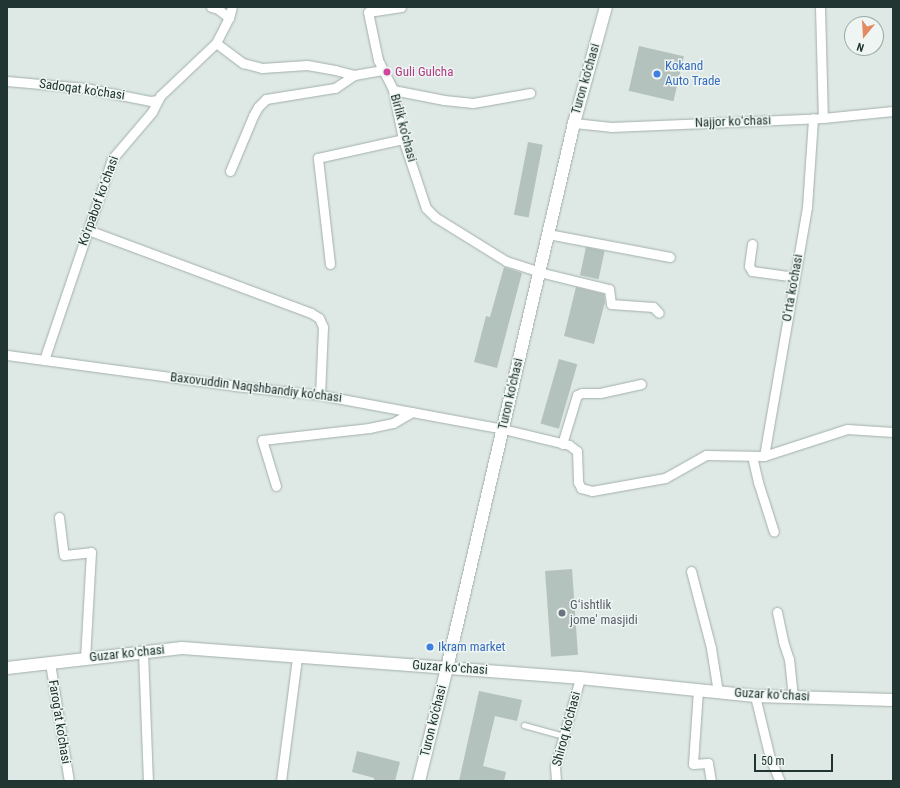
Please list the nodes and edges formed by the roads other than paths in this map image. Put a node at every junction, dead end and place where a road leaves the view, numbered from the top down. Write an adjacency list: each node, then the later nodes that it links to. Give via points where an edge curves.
1 (211, 7): 6 (street)
2 (232, 7): 6 (street, Ko'rpabof koʻchasi)
3 (400, 7): 8 (street, Birlik ko'chasi, via 368,12 378,60)
4 (606, 7): 17 (main road, Turon ko'chasi)
5 (820, 7): 16 (street)
6 (229, 18): 7 (street, Ko'rpabof koʻchasi)
7 (216, 43): 9 (street, via 243,63 262,68 307,65); 13 (street, Ko'rpabof koʻchasi)
8 (383, 70): 9 (street); 11 (street, Birlik ko'chasi)
9 (354, 75): 19 (street, via 335,88 266,99 253,116)
10 (7, 81): 13 (street, Sadoqat ko'chasi, via 85,88 150,101)
11 (393, 90): 12 (street, via 473,103); 18 (street, Birlik ko'chasi)
12 (530, 93)
13 (158, 100): 20 (street, Ko'rpabof koʻchasi, via 152,112 112,159)
14 (893, 111): 16 (street, Najjor koʻchasi)
15 (813, 118): 16 (street, Najjor koʻchasi); 17 (street, Najjor koʻchasi, via 611,127); 26 (street, O'rta ko'chasi, via 807,207)
16 (823, 118)
17 (574, 123): 21 (main road, Turon ko'chasi)
18 (404, 139): 24 (street, via 318,158); 25 (street, Birlik ko'chasi, via 426,208 430,213 497,257)
19 (230, 171)
20 (88, 230): 29 (street, Ko'rpabof koʻchasi); 31 (street, via 319,318 323,327)
21 (548, 234): 23 (street); 25 (main road, Turon ko'chasi)
22 (752, 244): 26 (street, via 749,266 752,271)
23 (670, 257)
24 (330, 264)
25 (539, 272): 27 (street, Birlik ko'chasi, via 609,289 612,304 653,307); 33 (main road, Turon ko'chasi)
26 (795, 277): 37 (street, O'rta ko'chasi)
27 (659, 313)
28 (7, 355): 29 (street, Baxovuddin Naqshbandiy ko'chasi)
29 (44, 360): 31 (street, Baxovuddin Naqshbandiy ko'chasi)
30 (641, 384): 35 (street, via 577,395)
31 (320, 395): 32 (street, Baxovuddin Naqshbandiy ko'chasi)
32 (412, 412): 33 (street, Baxovuddin Naqshbandiy ko'chasi); 38 (street, via 393,423 369,428 262,440)
33 (503, 429): 35 (street, Baxovuddin Naqshbandiy ko'chasi); 48 (main road, Turon ko'chasi)
34 (893, 432): 37 (street, via 847,429)
35 (562, 444): 36 (street, Baxovuddin Naqshbandiy ko'chasi, via 569,445 577,451 578,482 581,488 592,490 665,478 706,455)
36 (752, 456): 37 (street); 40 (street)
37 (764, 456)
38 (276, 486)
39 (59, 517): 45 (street, via 64,555 91,552)
40 (774, 532)
41 (691, 571): 51 (street, via 711,648)
42 (777, 612): 53 (street, via 789,659)
43 (143, 652): 44 (main road, Guzar koʻchasi, via 182,648); 45 (main road, Guzar koʻchasi); 58 (street)
44 (297, 657): 48 (main road, Guzar koʻchasi); 59 (street)
45 (85, 658): 46 (main road, Guzar koʻchasi)
46 (50, 663): 47 (main road, Guzar koʻchasi); 57 (street, Farog'at ko'chasi)
47 (7, 668)
48 (447, 668): 49 (main road, Guzar koʻchasi); 60 (main road, Turon ko'chasi)
49 (580, 678): 50 (main road, Guzar koʻchasi); 56 (street, Shiroq ko'chasi)
50 (698, 690): 51 (main road, Guzar koʻchasi); 62 (street, via 693,764 708,763)
51 (718, 692): 52 (main road, Guzar koʻchasi)
52 (756, 696): 53 (main road, Guzar koʻchasi); 63 (street, via 770,758)
53 (793, 697): 54 (main road, Guzar koʻchasi)
54 (893, 700)
55 (524, 725): 56 (lane)
56 (564, 736): 61 (street, Shiroq ko'chasi, via 555,766)
57 (69, 781)
58 (148, 781)
59 (281, 781)
60 (419, 781)
61 (556, 781)
62 (711, 781)
63 (780, 781)

